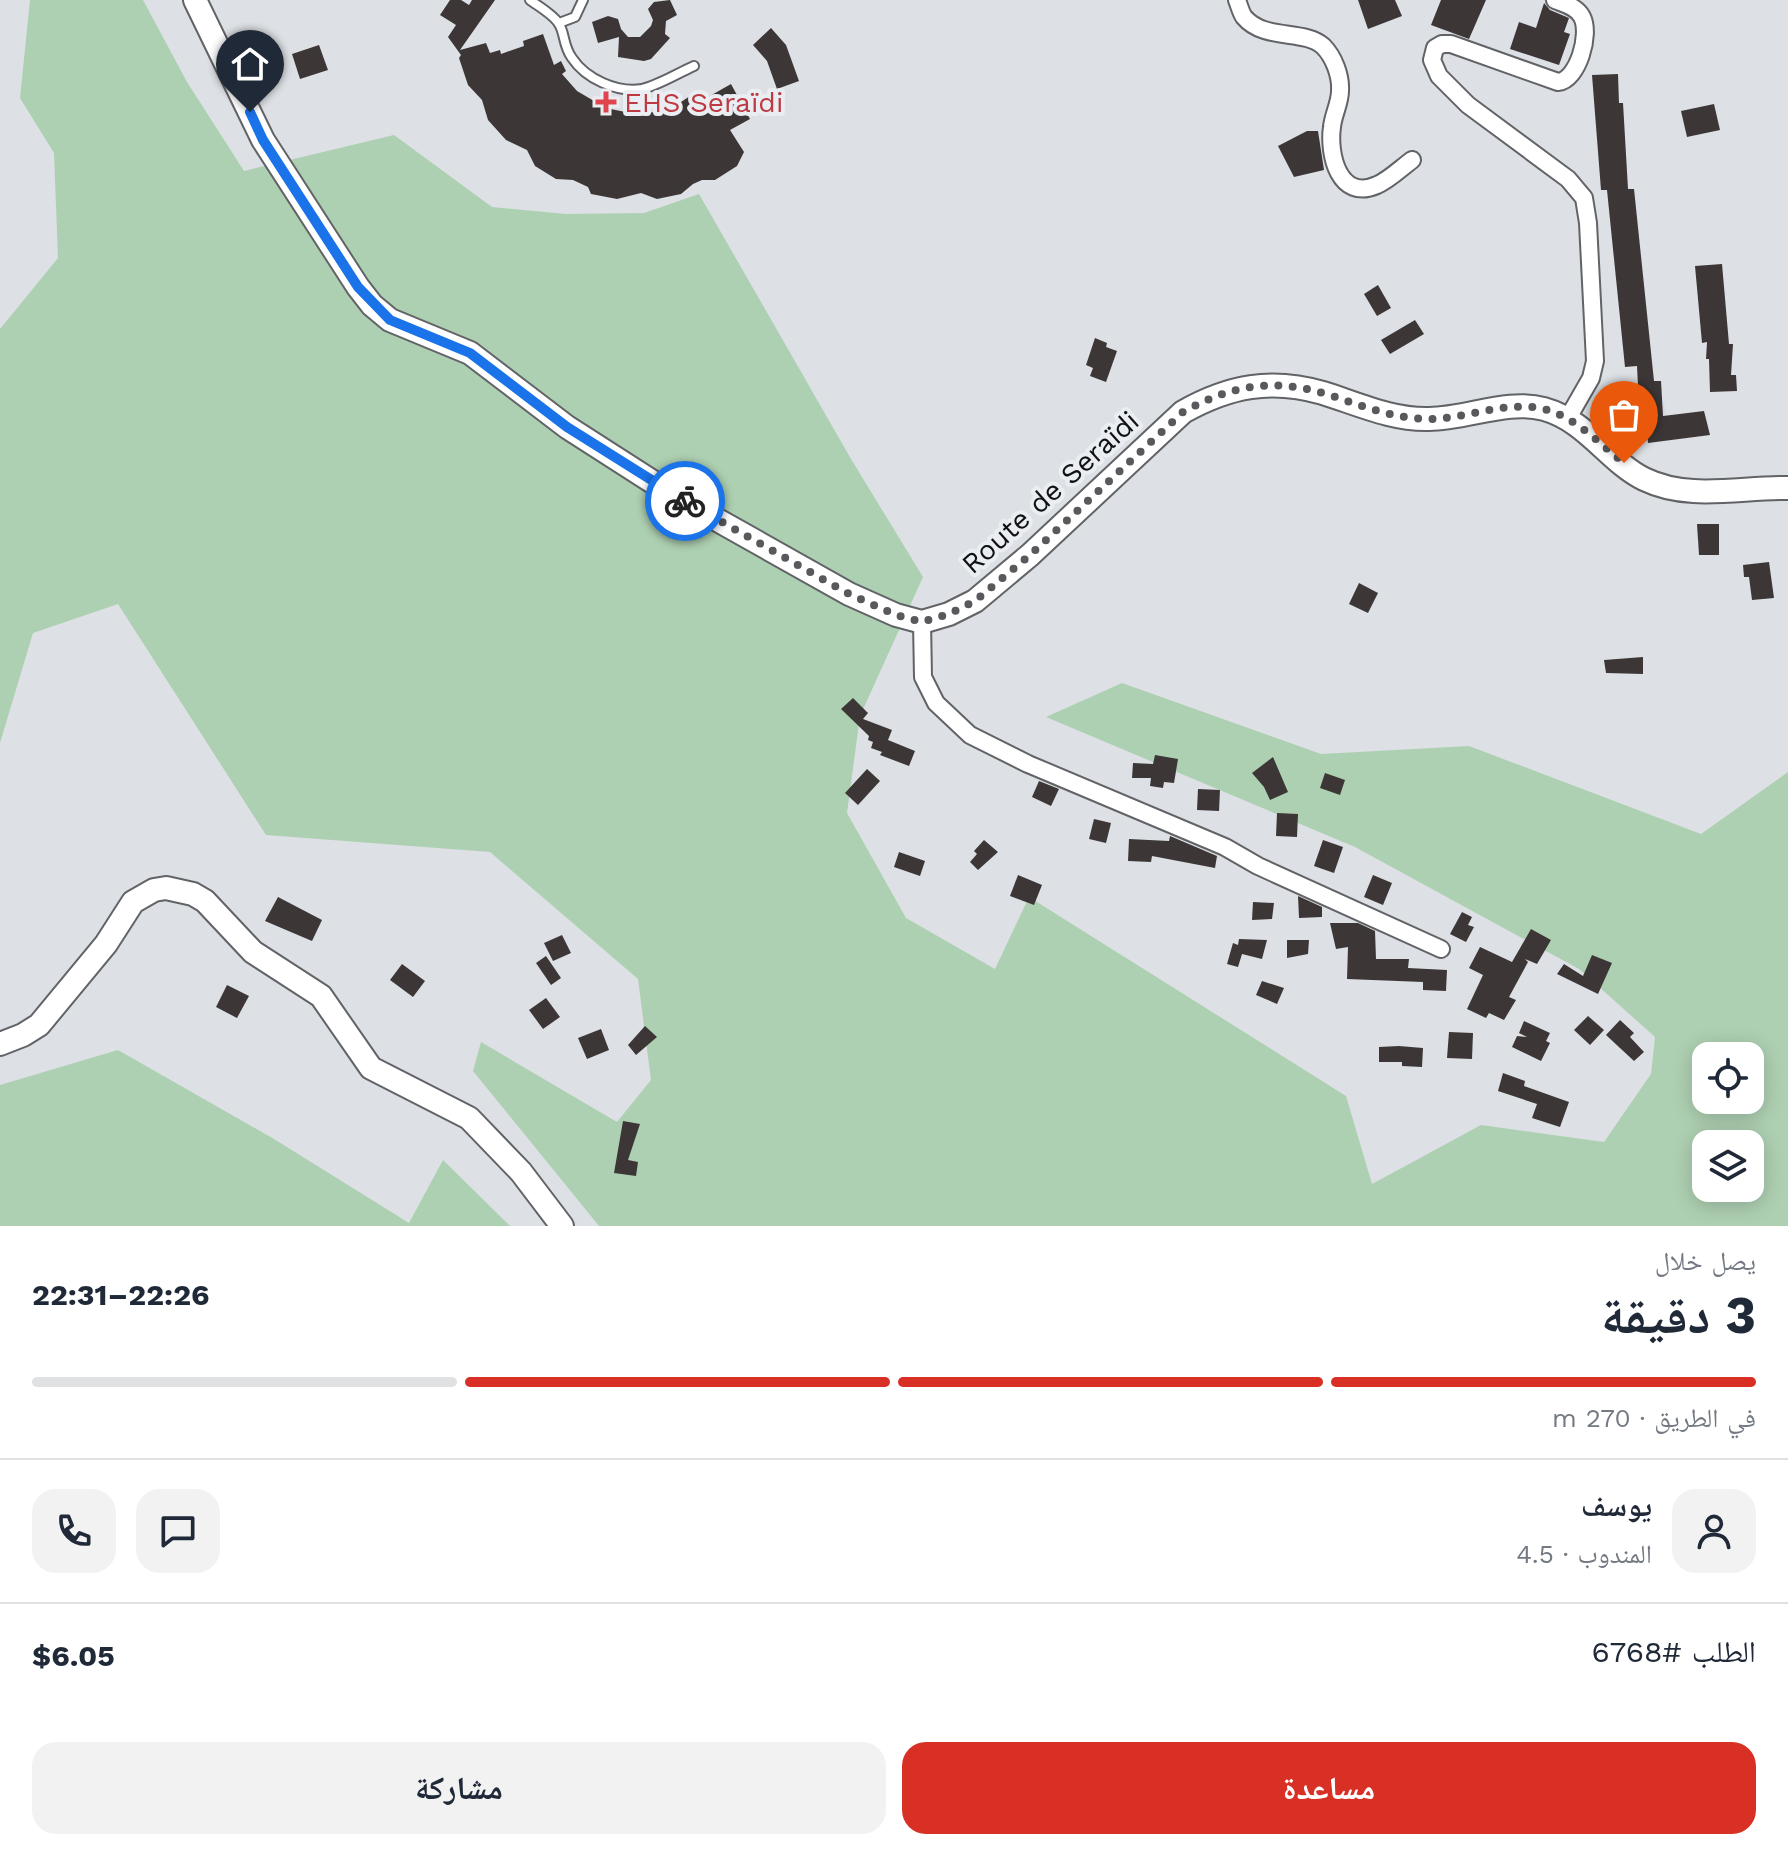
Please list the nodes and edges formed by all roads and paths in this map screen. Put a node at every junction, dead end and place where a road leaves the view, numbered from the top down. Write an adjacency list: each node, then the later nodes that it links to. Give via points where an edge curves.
1 (195, 0): 11 (main road, via 263,140 358,287 381,313 409,330 470,353 567,427 673,495 849,594)
2 (530, 0): 6 (lane)
3 (583, 0): 6 (lane, via 575,17)
4 (1237, 0): 8 (street, via 1244,17 1270,33 1322,45 1336,64 1340,91 1331,156 1341,178 1356,188 1376,186)
5 (1555, 0): 9 (street, via 1574,8 1585,23 1573,75 1566,81 1451,44 1435,48 1432,60 1439,76 1468,105 1568,179 1584,198 1595,361)
6 (559, 23): 7 (lane, via 573,61 605,84 643,89)
7 (694, 66)
8 (1412, 160)
9 (1568, 418): 10 (main road, Route de Seraïdi, via 1641,478 1668,487); 11 (main road, Route de Seraïdi, via 1542,408 1498,408 1430,419 1394,416 1320,392 1235,388 1183,412 975,601)
10 (1788, 488)
11 (922, 622): 12 (street, via 923,677 936,703 970,735)
12 (1441, 949)
13 (0, 1044): 14 (main road, via 39,1025 106,944 133,902 154,890 193,894 253,952 321,996 371,1068 469,1118 521,1172)
14 (562, 1226)

